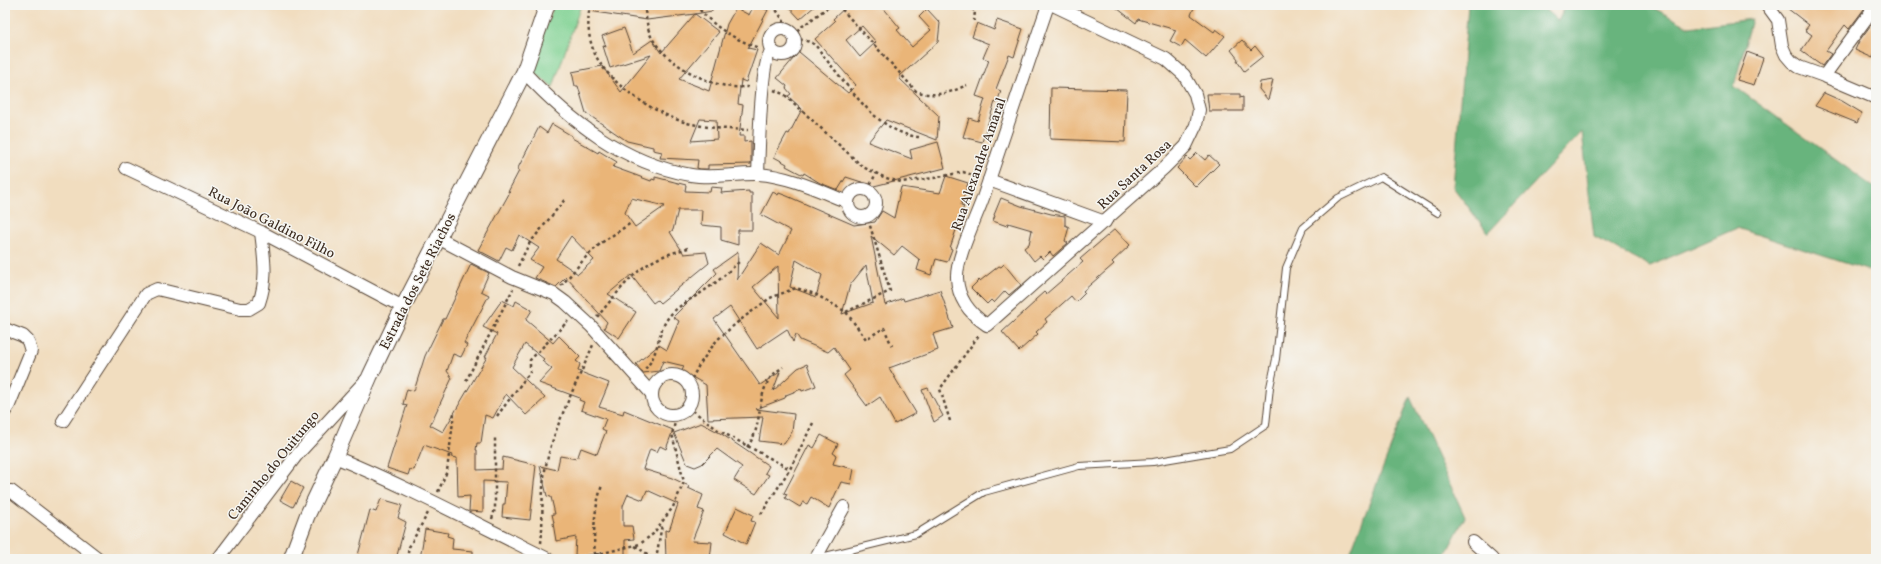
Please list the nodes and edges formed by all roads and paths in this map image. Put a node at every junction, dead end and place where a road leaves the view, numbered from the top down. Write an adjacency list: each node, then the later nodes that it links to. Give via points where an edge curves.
1 (547, 5): 16 (street, Estrada dos Sete Riachos)
2 (590, 5): 21 (path, via 587,21 589,37 602,66 618,83 642,101 665,114 695,125)
3 (644, 5): 19 (path, via 652,38 668,57 680,66 699,78 727,86)
4 (696, 5): 15 (path, via 717,27 743,42)
5 (773, 5): 14 (path)
6 (831, 5): 14 (path)
7 (838, 5): 18 (path, via 916,92 941,95)
8 (968, 5): 13 (path, via 975,11)
9 (1048, 5): 26 (street, Rua Alexandre Amaral)
10 (1053, 5): 32 (street, Rua Santa Rosa, via 1166,60 1184,75 1195,94 1199,110 1196,125 1186,146)
11 (1767, 5): 17 (street, via 1778,20 1786,55 1799,67)
12 (1876, 5): 17 (street)
13 (974, 21)
14 (792, 34): 15 (street, via 794,46 788,53); 15 (street, via 785,29 771,34); 22 (path, via 812,43 877,118 908,136)
15 (770, 51): 19 (street, via 765,65)
16 (524, 72): 25 (street, via 544,94 574,120 617,150 658,167 693,175); 35 (street, Estrada dos Sete Riachos)
17 (1824, 76): 20 (street)
18 (967, 85)
19 (763, 88): 21 (street); 24 (path, via 776,90 785,95 843,150 863,167)
20 (1876, 98)
21 (761, 130): 25 (street)
22 (919, 137)
23 (126, 168): 34 (street, Rua João Galdino Filho)
24 (876, 173): 26 (path, via 902,182 963,172); 27 (path)
25 (758, 174): 29 (street, via 793,182)
26 (989, 180): 32 (street); 43 (street, Rua Alexandre Amaral, via 958,264 957,277 961,296 976,318)
27 (868, 190): 29 (street, via 855,191); 31 (street, via 875,196 876,206)
28 (566, 198): 38 (path, via 529,244)
29 (848, 202): 31 (street, via 854,214)
30 (1438, 212): 83 (lane, via 1381,176 1338,198 1304,228 1286,268 1266,425 1230,449 1153,462 1079,466 984,492 916,534)
31 (867, 216): 42 (path, via 890,291)
32 (1105, 222): 43 (street, Rua Santa Rosa)
33 (631, 223): 39 (path, via 596,248)
34 (261, 232): 40 (street, Rua João Galdino Filho); 58 (street, via 265,279 259,303 249,309 240,309 157,289 150,291)
35 (438, 238): 38 (street); 40 (street, Estrada dos Sete Riachos)
36 (688, 248): 45 (path, via 659,258 644,267 621,288)
37 (739, 262): 49 (path, via 709,288 673,312 665,323 653,357)
38 (515, 279): 39 (street); 50 (path)
39 (554, 294): 41 (street)
40 (403, 306): 48 (street, Estrada dos Sete Riachos)
41 (577, 312): 45 (street); 57 (path, via 530,360 530,372)
42 (846, 312): 46 (path, via 866,339 884,328); 51 (path, via 815,294 796,288 770,298 716,340)
43 (986, 325): 59 (path, via 940,389)
44 (5, 330): 54 (street, via 23,336 28,341 31,351)
45 (594, 330): 49 (street); 75 (path, via 547,460 543,487)
46 (892, 346)
47 (783, 367): 62 (path, via 769,380 761,398 753,440)
48 (370, 376): 63 (street, Estrada dos Sete Riachos); 77 (street, Caminho do Ouitungo, via 296,456)
49 (636, 378): 52 (street)
50 (466, 381)
51 (689, 384): 52 (street, via 681,377 668,375 657,381); 53 (street, via 692,399)
52 (651, 393): 56 (street, via 655,407 660,412)
53 (688, 407): 56 (street); 62 (path, via 718,430)
54 (5, 411)
55 (454, 413): 67 (path, via 447,471)
56 (676, 415): 70 (path, via 672,434 684,482 673,507)
57 (497, 416)
58 (63, 421)
59 (950, 421)
60 (814, 423): 64 (path)
61 (495, 438): 71 (path, via 495,509)
62 (747, 447): 64 (path)
63 (335, 457): 67 (street, via 382,476); 78 (street, Estrada dos Sete Riachos, via 307,516)
64 (790, 469): 69 (path)
65 (602, 485): 74 (path, via 593,529)
66 (11, 491): 76 (street)
67 (434, 502): 71 (street); 79 (path, via 409,547)
68 (844, 507): 83 (street)
69 (762, 514)
70 (662, 523): 73 (path, via 653,534 640,544); 82 (path)
71 (488, 531): 75 (street)
72 (1473, 542): 84 (street)
73 (634, 545): 74 (path); 81 (path)
74 (595, 555): 80 (path)
75 (544, 557)
76 (99, 559)
77 (218, 559)
78 (291, 559)
79 (407, 559)
80 (591, 559)
81 (652, 559)
82 (656, 559)
83 (815, 559)
84 (1492, 559)

